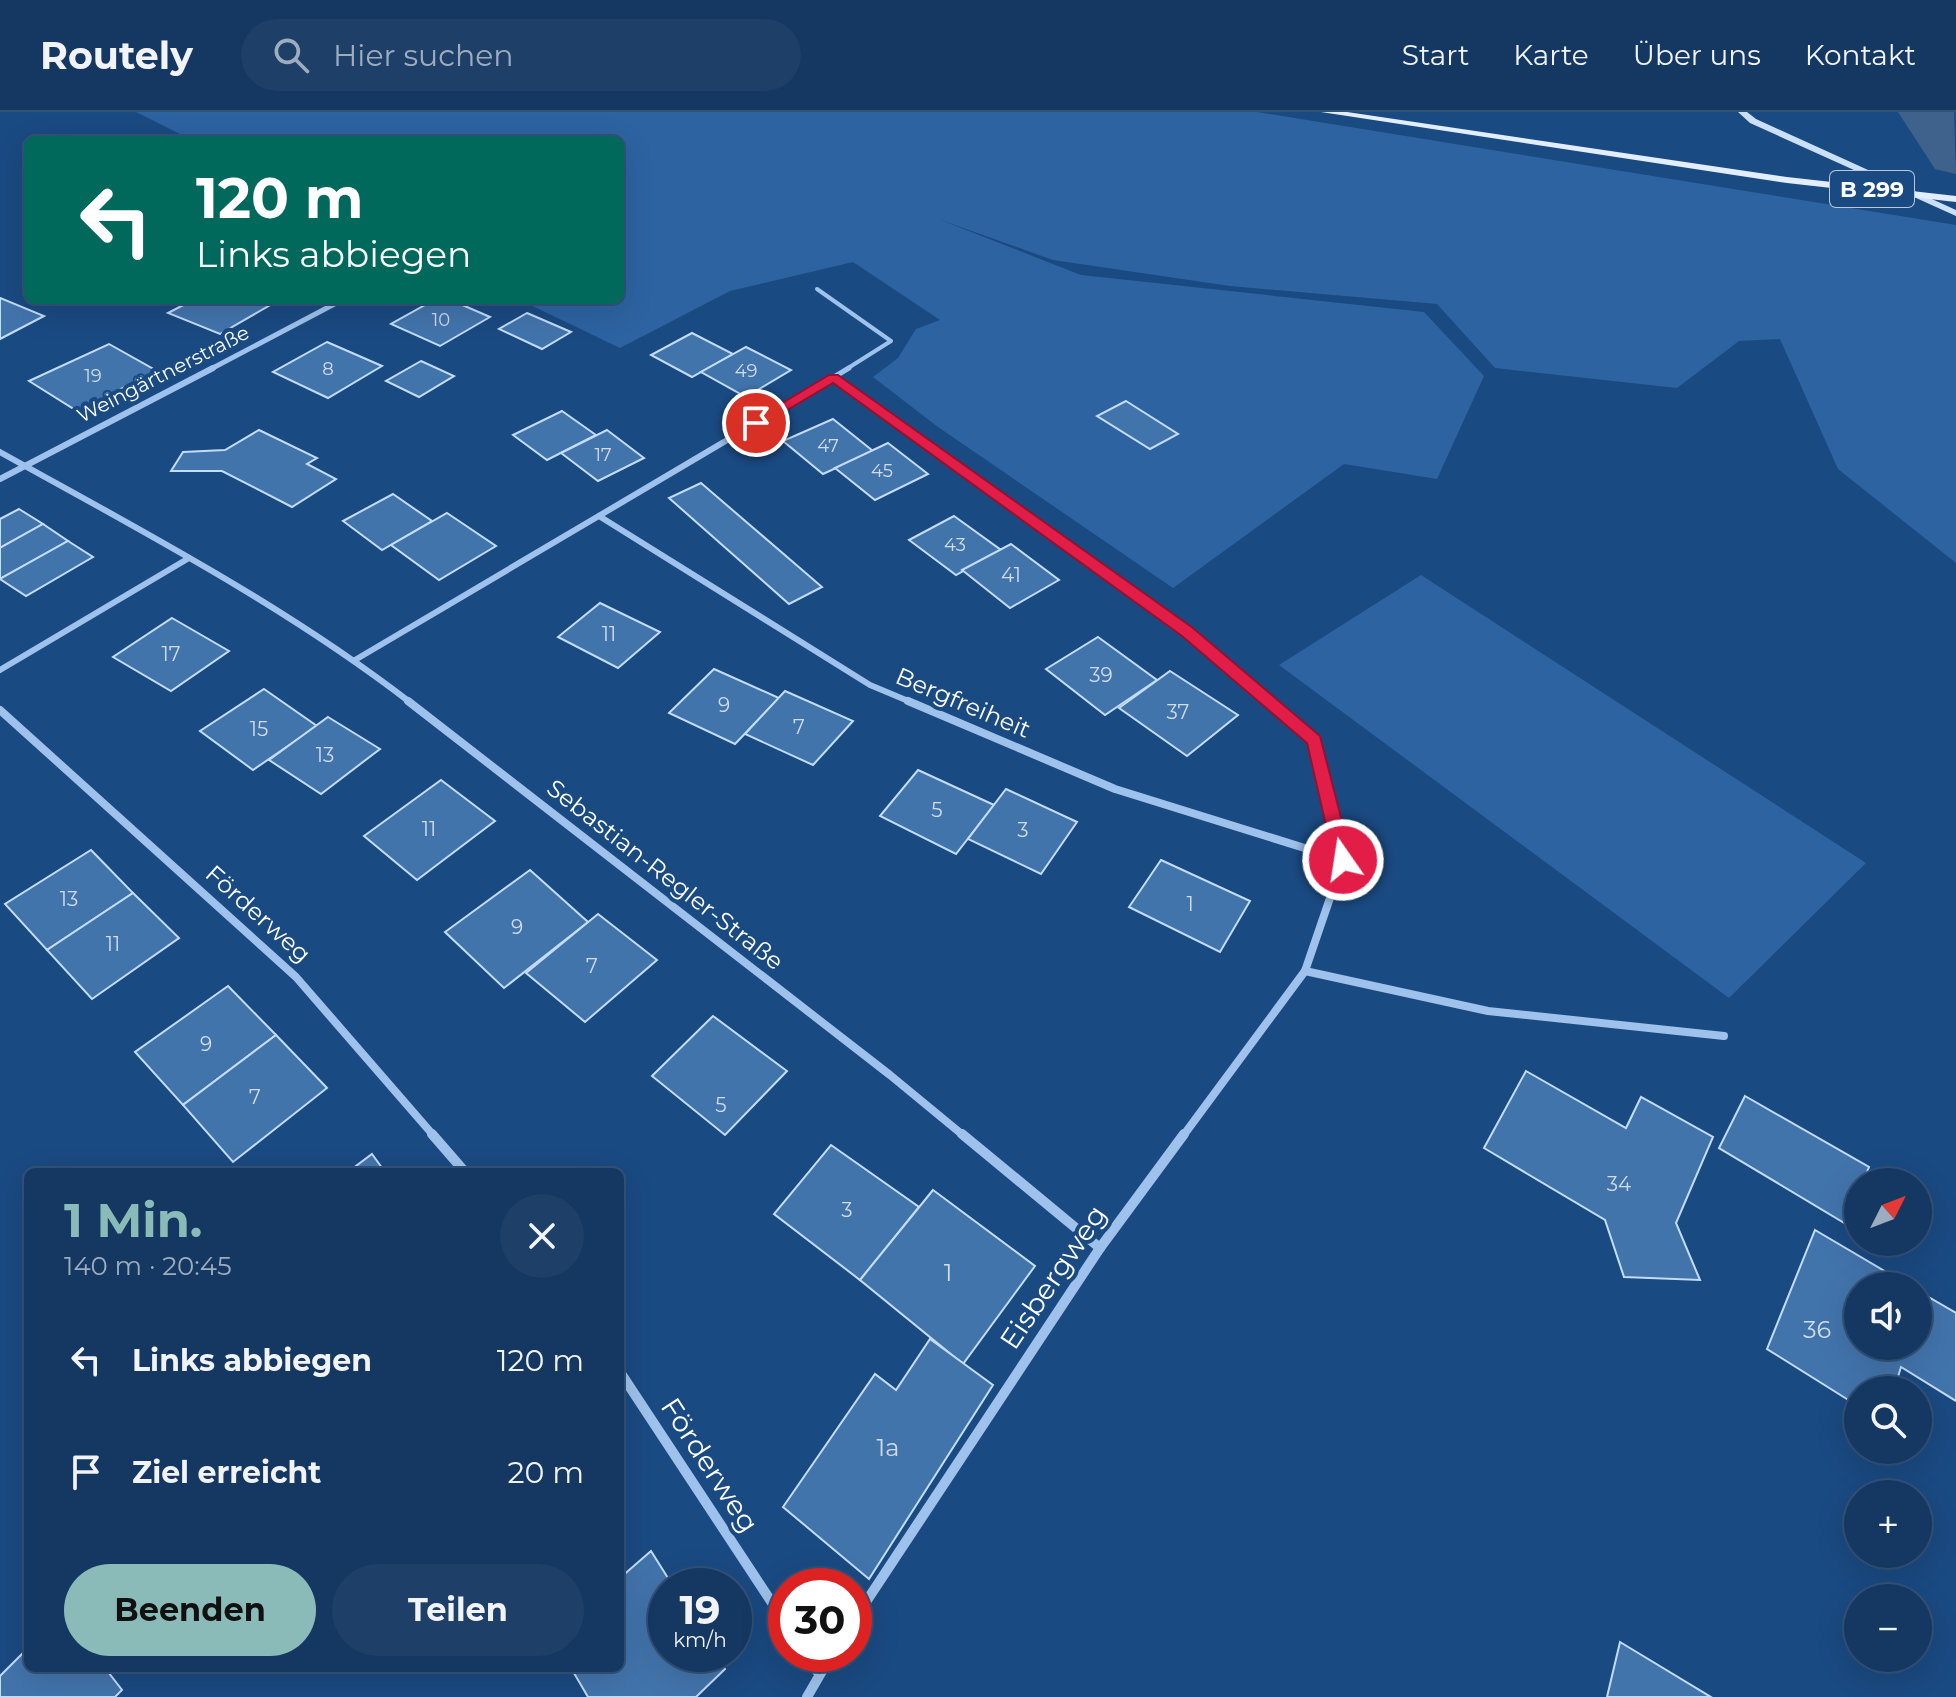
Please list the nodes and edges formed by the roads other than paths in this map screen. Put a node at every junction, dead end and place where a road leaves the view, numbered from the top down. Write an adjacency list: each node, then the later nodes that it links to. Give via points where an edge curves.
1 (1326, 112): 3 (main road, B 299, via 1787,180)
2 (1742, 112): 4 (main road)
3 (1956, 199)
4 (1956, 213)
5 (817, 289): 7 (lane, via 891,341)
6 (334, 304): 9 (street, Weingärtnerstraße)
7 (834, 377): 11 (street); 16 (street, via 1188,632 1315,740)
8 (0, 452): 9 (street, Sebastian-Regler-Straße)
9 (25, 464): 10 (street, Weingärtnerstraße); 12 (street, Sebastian-Regler-Straße)
10 (0, 479)
11 (599, 516): 13 (street); 16 (street, Bergfreiheit, via 870,685 1115,789)
12 (189, 558): 13 (street, Sebastian-Regler-Straße); 14 (street)
13 (355, 660): 20 (street, Sebastian-Regler-Straße, via 890,1075)
14 (0, 670)
15 (0, 710): 19 (street, Förderweg, via 296,977)
16 (1343, 860): 17 (street, Eisbergweg)
17 (1305, 971): 18 (street, via 1488,1011); 20 (street, Eisbergweg)
18 (1724, 1036)
19 (462, 1168)
20 (1100, 1248): 22 (street, Eisbergweg)
21 (624, 1378): 23 (street, Förderweg)
22 (872, 1593)
23 (768, 1597)
24 (819, 1674): 25 (street)
25 (807, 1697)

